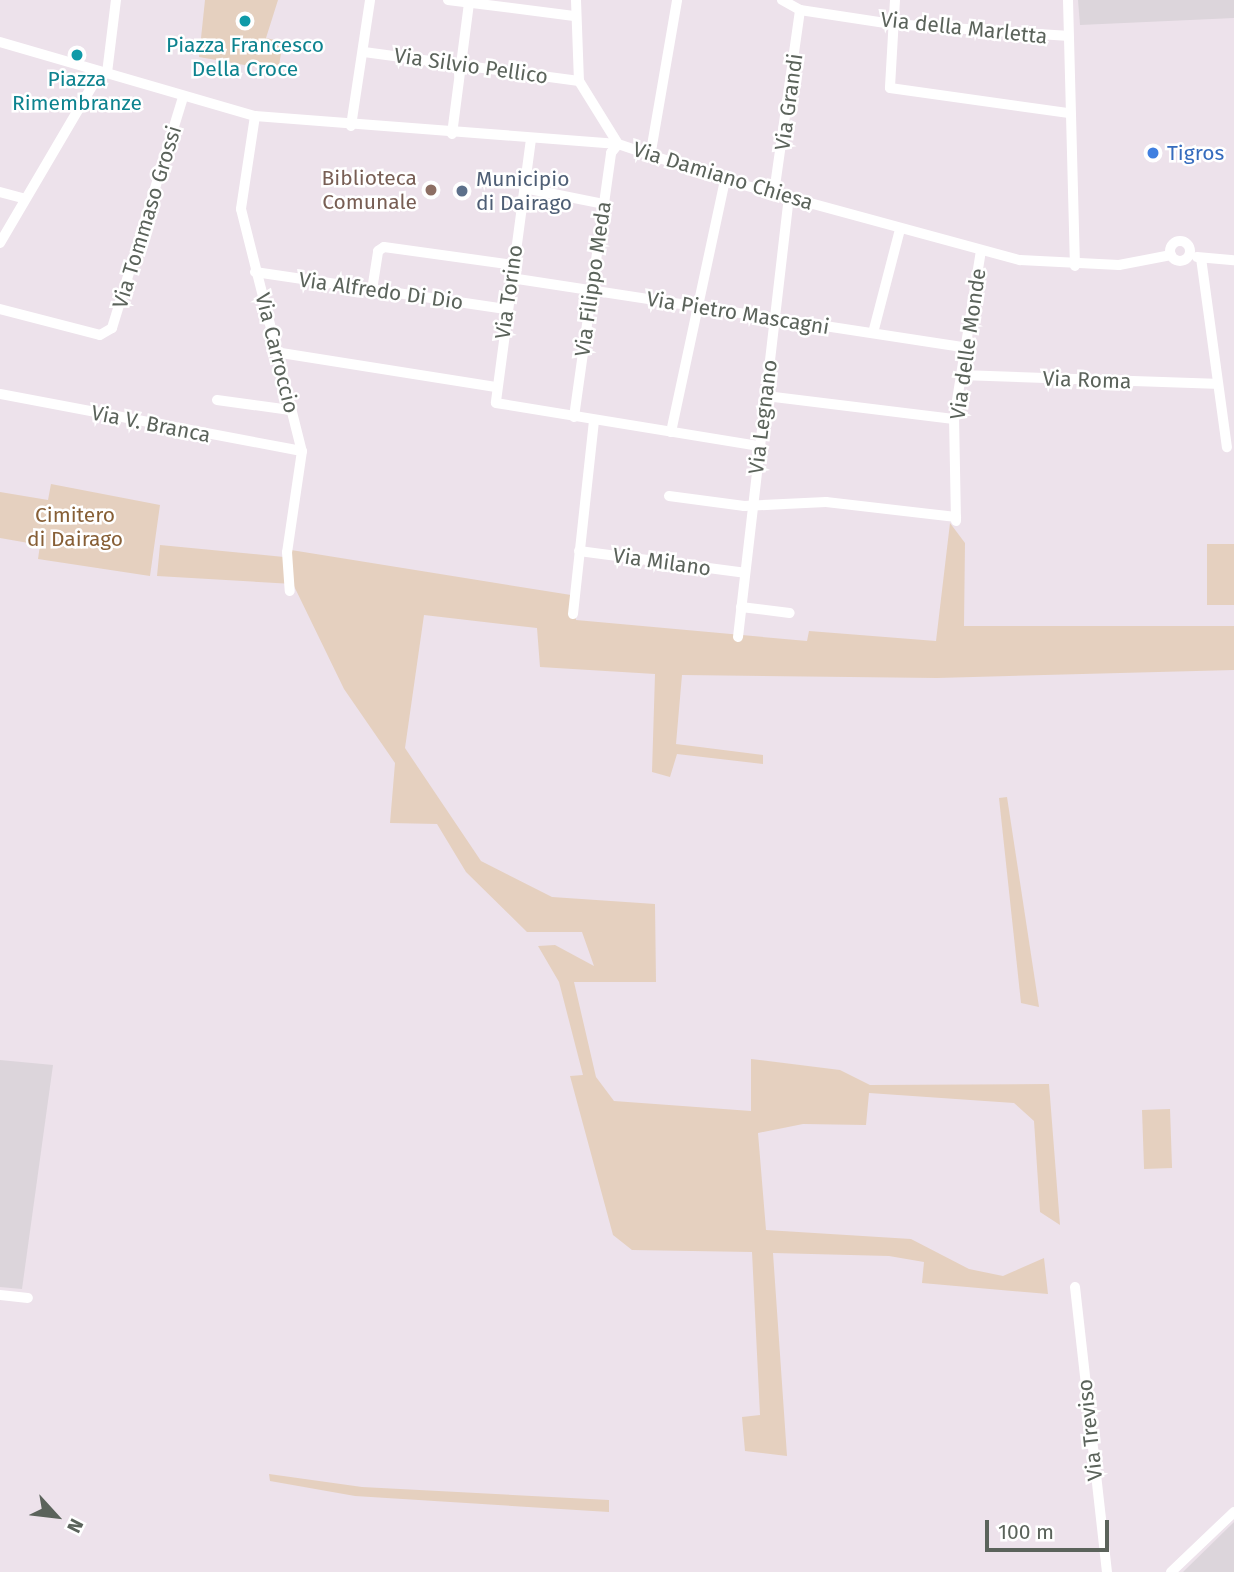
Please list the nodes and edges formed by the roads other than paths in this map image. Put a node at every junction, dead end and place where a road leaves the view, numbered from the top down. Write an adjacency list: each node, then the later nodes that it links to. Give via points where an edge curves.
1 (116, 0): 17 (street)
2 (369, 0): 15 (street)
3 (447, 0): 9 (street)
4 (576, 0): 11 (street)
5 (677, 0): 26 (street)
6 (782, 0): 10 (street, Via della Marletta)
7 (895, 0): 12 (street)
8 (1068, 0): 13 (street)
9 (469, 3): 11 (street); 16 (street)
10 (800, 10): 12 (street, Via della Marletta); 30 (street, Via Grandi)
11 (574, 16): 18 (street)
12 (892, 24): 13 (street, Via della Marletta); 20 (street, via 890,88)
13 (1066, 36): 20 (street)
14 (0, 42): 17 (street, Via Damiano Chiesa)
15 (364, 52): 16 (street, Via Silvio Pellico); 22 (street)
16 (461, 65): 18 (street, Via Silvio Pellico); 23 (street)
17 (107, 73): 19 (street, Via Damiano Chiesa); 31 (street, via 95,81)
18 (579, 81): 25 (street)
19 (183, 97): 21 (street, Via Damiano Chiesa); 48 (street, Via Tommaso Grossi, via 106,334)
20 (1067, 113): 42 (street)
21 (254, 116): 22 (street, Via Damiano Chiesa); 43 (street, Via Carroccio, via 240,189)
22 (351, 126): 23 (street, Via Damiano Chiesa)
23 (452, 134): 24 (street, Via Damiano Chiesa)
24 (531, 139): 25 (street, Via Damiano Chiesa); 28 (street, Via Torino)
25 (618, 144): 26 (street, Via Damiano Chiesa); 33 (street, Via Filippo Meda)
26 (650, 157): 27 (street, Via Damiano Chiesa)
27 (725, 180): 30 (street, Via Damiano Chiesa); 47 (street)
28 (524, 188): 33 (street); 41 (street, Via Torino)
29 (0, 192): 31 (street)
30 (774, 194): 32 (street, Via Damiano Chiesa)
31 (23, 198): 35 (street)
32 (789, 198): 34 (street, Via Damiano Chiesa); 50 (street, Via Legnano)
33 (604, 204): 46 (street, Via Filippo Meda)
34 (900, 229): 36 (street, Via Damiano Chiesa); 51 (street)
35 (0, 243)
36 (981, 251): 42 (street, Via Damiano Chiesa); 52 (street, Via delle Monde)
37 (1171, 255): 38 (street, via 1178,261); 38 (street, via 1180,241); 42 (street, Via Damiano Chiesa)
38 (1189, 255): 39 (street)
39 (1201, 258): 40 (street); 55 (street)
40 (1234, 260)
41 (513, 264): 44 (street, Via Torino); 45 (street, via 384,247 378,251)
42 (1076, 265)
43 (255, 272): 45 (street, Via Alfredo Di Dio); 53 (street, Via Carroccio)
44 (511, 278): 46 (street, Via Pietro Mascagni); 49 (street, Via Torino)
45 (372, 290): 49 (street, Via Alfredo Di Dio)
46 (592, 290): 47 (street, Via Pietro Mascagni); 61 (street, Via Filippo Meda)
47 (698, 308): 50 (street, Via Pietro Mascagni); 64 (street)
48 (0, 309)
49 (507, 309): 56 (street, Via Torino)
50 (775, 318): 51 (street, Via Pietro Mascagni); 58 (street, Via Legnano)
51 (873, 333): 52 (street, Via Pietro Mascagni)
52 (964, 347): 54 (street, Via delle Monde)
53 (275, 352): 56 (street); 60 (street, Via Carroccio)
54 (961, 375): 55 (street, Via Roma); 62 (street, Via delle Monde)
55 (1214, 384): 66 (street)
56 (497, 387): 61 (street, Via Torino, via 496,403)
57 (0, 394): 67 (street, Via V. Branca)
58 (766, 396): 62 (street); 65 (street, Via Legnano)
59 (217, 400): 60 (street)
60 (290, 410): 67 (street, Via Carroccio)
61 (574, 417): 63 (street)
62 (954, 419): 69 (street, Via delle Monde, via 956,519 826,502)
63 (594, 421): 64 (street); 70 (street)
64 (671, 432): 65 (street)
65 (760, 446): 69 (street, Via Legnano)
66 (1227, 447)
67 (302, 451): 72 (street, Via Carroccio, via 287,552)
68 (668, 496): 69 (street)
69 (753, 505): 71 (street, Via Legnano)
70 (579, 551): 71 (street, Via Milano); 75 (street)
71 (745, 573): 73 (street, Via Legnano)
72 (290, 591)
73 (741, 607): 74 (street); 76 (street, Via Legnano)
74 (790, 613)
75 (573, 614)
76 (738, 637)
77 (1074, 1287): 81 (street, Via Treviso)
78 (0, 1295): 79 (street)
79 (28, 1298)
80 (1234, 1512): 82 (street)
81 (1107, 1572)
82 (1171, 1572)

